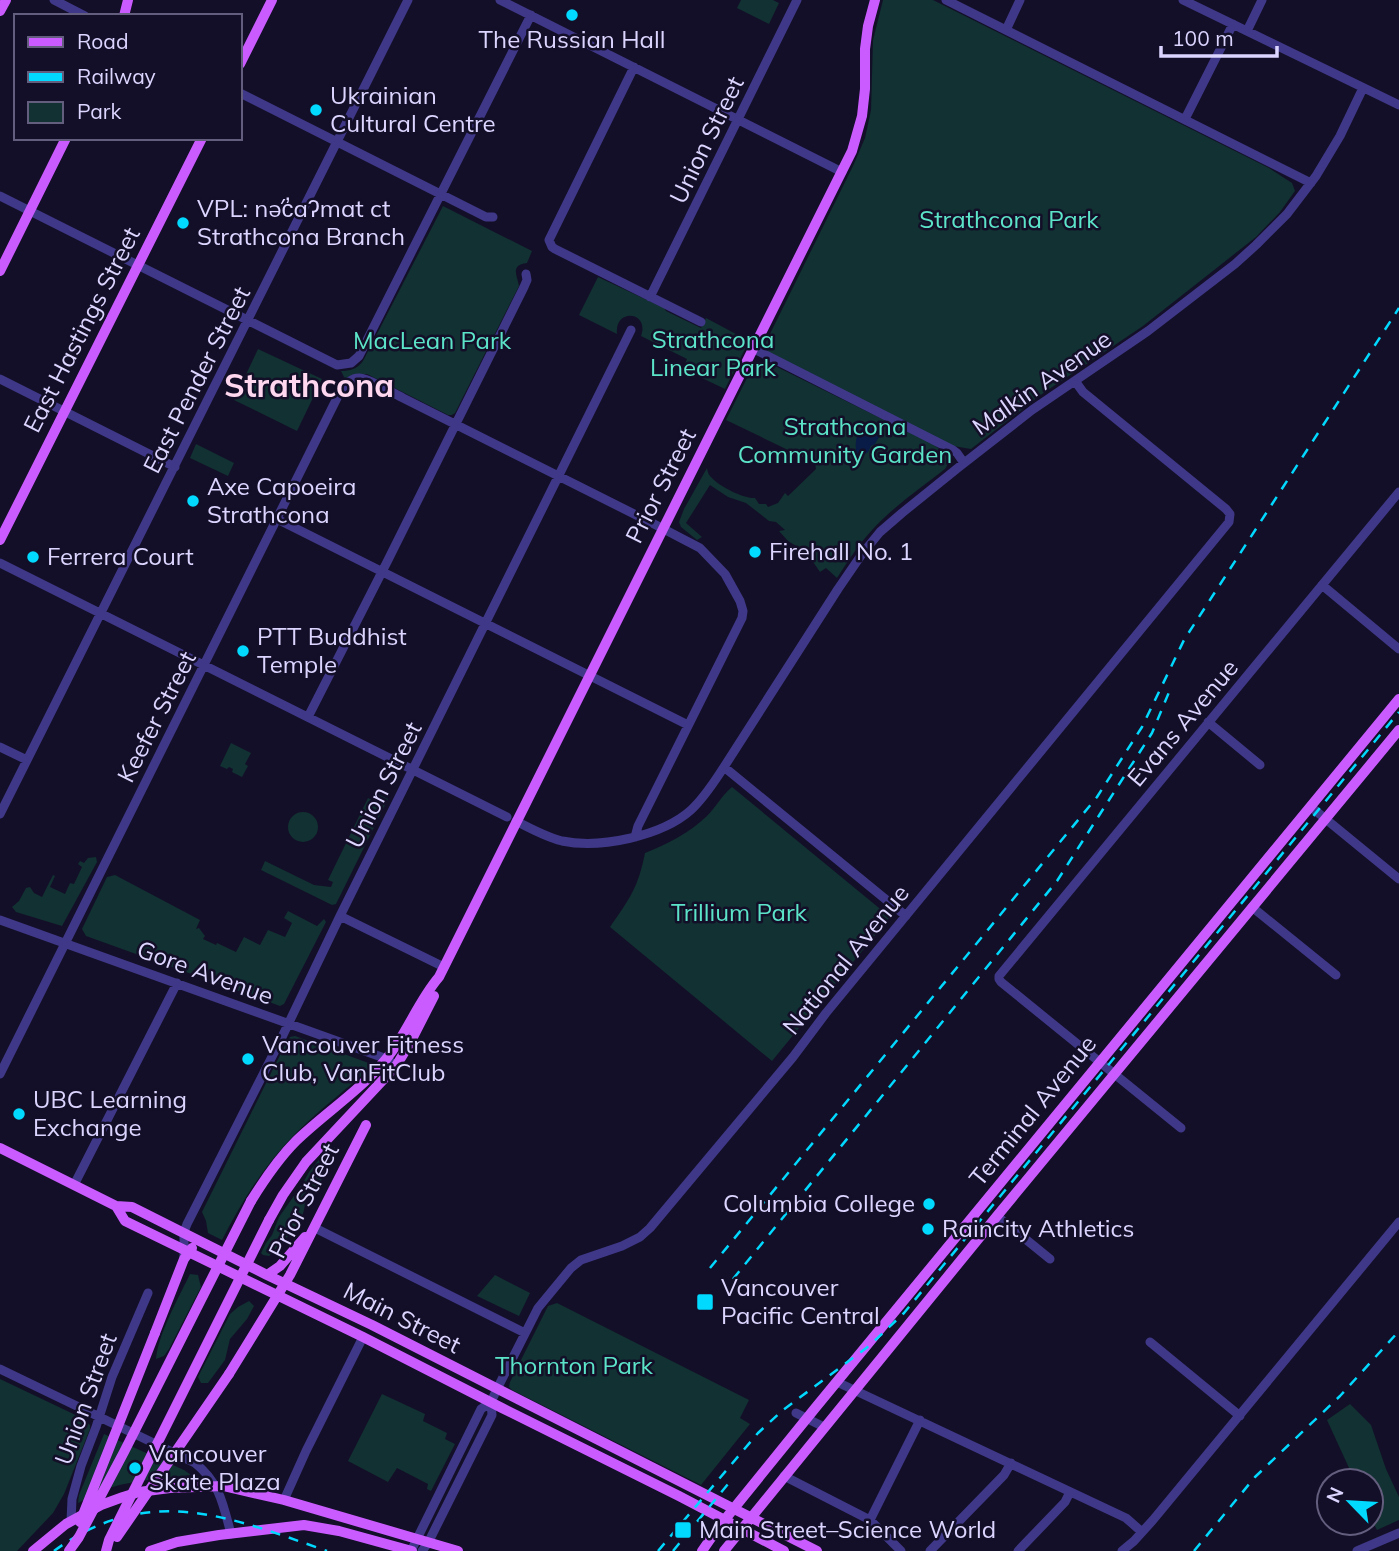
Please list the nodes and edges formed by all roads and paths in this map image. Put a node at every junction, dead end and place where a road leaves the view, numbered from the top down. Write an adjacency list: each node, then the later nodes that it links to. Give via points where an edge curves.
1 (6, 0): 12 (main road)
2 (54, 0): 13 (street)
3 (271, 0): 18 (main road)
4 (408, 0): 27 (street, East Pender Street)
5 (500, 0): 14 (street)
6 (797, 0): 24 (street, Union Street)
7 (875, 0): 28 (main road, Prior Street, via 866,37 862,116)
8 (946, 0): 16 (street)
9 (1020, 0): 16 (street)
10 (1183, 0): 15 (street)
11 (1262, 0): 17 (street)
12 (0, 11)
13 (81, 14)
14 (531, 15): 19 (street); 30 (street)
15 (1233, 24): 17 (street); 23 (street)
16 (1006, 30): 23 (street)
17 (1247, 31): 20 (street)
18 (242, 60)
19 (634, 67): 24 (street); 37 (street, via 550,244)
20 (1363, 88): 22 (street); 29 (street, Malkin Avenue)
21 (242, 94): 27 (street)
22 (1399, 105)
23 (1185, 119): 29 (street)
24 (738, 120): 28 (street); 37 (street, Union Street)
25 (65, 140): 32 (main road)
26 (201, 140): 34 (main road, East Hastings Street)
27 (338, 141): 30 (street); 38 (street, East Pender Street)
28 (842, 172): 41 (main road, Prior Street)
29 (1311, 183): 43 (street, Malkin Avenue, via 1275,228 1235,264)
30 (441, 195): 33 (street); 38 (street, via 359,356 351,363 337,365)
31 (0, 196): 32 (street)
32 (30, 211): 34 (street); 35 (main road)
33 (493, 217)
34 (138, 266): 38 (street); 44 (main road, East Hastings Street)
35 (0, 271)
36 (526, 274): 45 (street, via 524,287)
37 (650, 297): 39 (street)
38 (249, 320): 47 (street, East Pender Street)
39 (701, 322)
40 (631, 330): 48 (street, Union Street)
41 (754, 349): 46 (street, via 953,450); 51 (main road, Prior Street)
42 (0, 379): 44 (street)
43 (1075, 382): 46 (street, Malkin Avenue); 79 (street, National Avenue, via 1226,509 1228,525)
44 (64, 412): 47 (street); 52 (main road, East Hastings Street)
45 (456, 424): 48 (street); 50 (street, Keefer Street, via 363,379 352,380 341,390); 54 (street)
46 (964, 463): 69 (street, Malkin Avenue, via 870,544)
47 (174, 467): 56 (street, East Pender Street)
48 (559, 476): 51 (street); 57 (street, Union Street)
49 (1399, 492): 55 (street, Evans Avenue)
50 (277, 520): 54 (street); 59 (street, Keefer Street)
51 (663, 529): 60 (main road, Prior Street); 64 (street, via 712,560 743,611)
52 (0, 540)
53 (0, 563): 56 (street, Malkin Avenue)
54 (382, 572): 57 (street); 62 (street)
55 (1322, 585): 58 (street); 63 (street, Evans Avenue)
56 (101, 613): 59 (street, Malkin Avenue); 67 (street, East Pender Street)
57 (486, 623): 60 (street); 70 (street, Union Street)
58 (1399, 649)
59 (204, 665): 62 (street, Malkin Avenue); 81 (street, Keefer Street)
60 (590, 675): 64 (street); 74 (main road, Prior Street)
61 (1399, 699): 71 (main road, Terminal Avenue)
62 (308, 717): 70 (street, Malkin Avenue)
63 (1208, 722): 68 (street); 87 (street, Evans Avenue, via 999,976)
64 (688, 724): 75 (street)
65 (1399, 730): 73 (main road, Terminal Avenue)
66 (0, 747): 67 (street)
67 (27, 760): 72 (street, East Pender Street)
68 (1260, 765)
69 (724, 767): 75 (street, Malkin Avenue, via 684,816); 79 (street)
70 (413, 770): 74 (street, Malkin Avenue); 78 (street, Union Street)
71 (1311, 807): 73 (street); 87 (main road, Terminal Avenue)
72 (0, 814)
73 (1325, 819): 76 (street); 77 (main road, Terminal Avenue)
74 (514, 820): 75 (street, Malkin Avenue, via 571,842); 82 (main road, Prior Street)
75 (635, 837)
76 (1399, 879)
77 (1252, 907): 83 (street); 89 (main road, Terminal Avenue)
78 (340, 916): 82 (street); 85 (street, Union Street)
79 (906, 916): 106 (street, National Avenue, via 650,1228 640,1237 571,1268 538,1308)
80 (0, 920): 81 (street, Gore Avenue)
81 (65, 943): 84 (street, Gore Avenue); 88 (street, Keefer Street)
82 (442, 972): 86 (main road, Prior Street)
83 (1336, 975)
84 (177, 983): 85 (street, Gore Avenue); 93 (street)
85 (288, 1023): 86 (street, Gore Avenue); 98 (street, Union Street)
86 (392, 1062): 137 (main road, bridge, via 295,1142 251,1201 124,1452); 138 (main road, bridge, via 283,1195)
87 (1100, 1063): 89 (street); 110 (main road, Terminal Avenue)
88 (0, 1074)
89 (1115, 1074): 91 (street); 95 (main road, Terminal Avenue)
90 (366, 1125): 97 (main road, Prior Street)
91 (1181, 1128)
92 (0, 1148): 93 (main road, Main Street)
93 (74, 1185): 94 (main road, Main Street)
94 (116, 1206): 98 (main road, Main Street, via 132,1206); 100 (main road, Main Street, via 125,1221)
95 (997, 1216): 101 (street); 112 (main road, Terminal Avenue)
96 (1399, 1222): 116 (street)
97 (315, 1228): 102 (main road); 103 (main road, Prior Street); 106 (street)
98 (184, 1232): 99 (main road, Main Street); 100 (street, Union Street)
99 (197, 1239): 100 (main road); 102 (main road, Main Street)
100 (185, 1256): 105 (main road, Main Street); 137 (main road, bridge)
101 (1050, 1259)
102 (267, 1275): 103 (main road, Main Street)
103 (285, 1284): 105 (main road, Prior Street); 111 (main road, Main Street)
104 (148, 1293): 115 (street, Union Street)
105 (278, 1296): 107 (main road, Main Street); 138 (main road, Prior Street, bridge)
106 (525, 1333): 111 (street, National Avenue)
107 (363, 1337): 113 (main road, Main Street); 124 (street)
108 (1150, 1342): 116 (street)
109 (0, 1369): 115 (street)
110 (837, 1382): 112 (street); 117 (main road, Terminal Avenue)
111 (497, 1390): 113 (street, National Avenue); 125 (main road, Main Street)
112 (855, 1390): 118 (street); 119 (main road, Terminal Avenue)
113 (491, 1402): 127 (main road, Main Street); 134 (street, National Avenue, via 481,1409); 135 (street, National Avenue, via 492,1415)
114 (796, 1413): 117 (street)
115 (99, 1416): 122 (street, via 195,1463); 129 (street, Union Street, via 74,1488)
116 (1240, 1416): 131 (street)
117 (807, 1419): 119 (street); 125 (main road, Terminal Avenue)
118 (920, 1420): 120 (street); 128 (street)
119 (824, 1427): 121 (main road, Terminal Avenue)
120 (1011, 1463): 123 (street); 147 (street)
121 (784, 1476): 126 (main road, Terminal Avenue); 128 (street)
122 (217, 1486): 124 (main road); 129 (main road, via 139,1492); 132 (street)
123 (1070, 1492): 131 (street, via 1126,1518); 148 (street)
124 (284, 1500): 134 (main road)
125 (734, 1509): 126 (main road, Main Street); 127 (main road, Terminal Avenue)
126 (751, 1518): 130 (main road, Terminal Avenue); 145 (main road, Main Street)
127 (725, 1520): 130 (main road, Main Street); 142 (main road, Terminal Avenue)
128 (870, 1520): 146 (street)
129 (71, 1521): 136 (main road)
130 (742, 1529): 143 (main road, Terminal Avenue); 144 (main road, Main Street)
131 (1142, 1532): 149 (street)
132 (231, 1534): 139 (main road); 140 (main road, via 303,1525)
133 (1399, 1534): 150 (street)
134 (416, 1539): 135 (main road); 140 (street, National Avenue)
135 (425, 1547): 141 (main road)
136 (33, 1551)
137 (68, 1551)
138 (107, 1551)
139 (150, 1551)
140 (412, 1551)
141 (458, 1551)
142 (702, 1551)
143 (724, 1551)
144 (784, 1551)
145 (817, 1551)
146 (901, 1551)
147 (930, 1551)
148 (1017, 1551)
149 (1122, 1551)
150 (1357, 1551)

